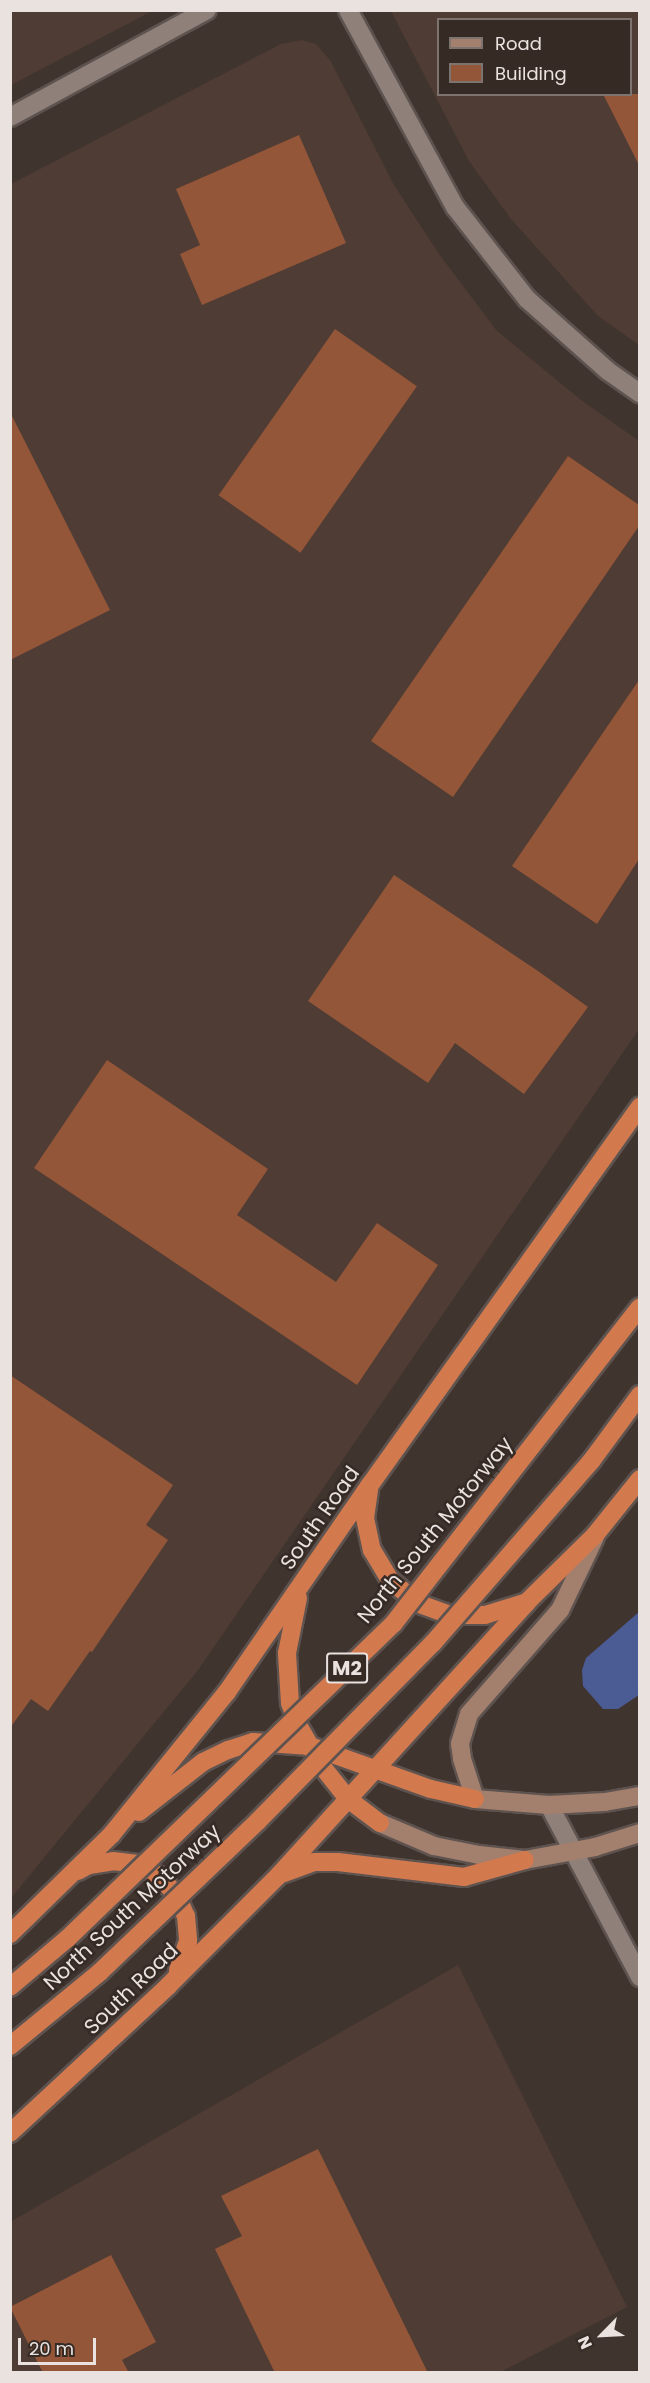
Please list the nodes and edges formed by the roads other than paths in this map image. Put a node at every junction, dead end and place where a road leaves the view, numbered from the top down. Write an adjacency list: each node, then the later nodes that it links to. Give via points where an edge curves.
1 (207, 10): 3 (street)
2 (348, 10): 4 (street, via 455,207 527,299 608,371)
3 (10, 117)
4 (639, 393)
5 (639, 1107): 9 (highway, South Road)
6 (639, 1307): 28 (highway, North South Motorway / M2, bridge, via 394,1623 68,1938)
7 (639, 1395): 29 (highway, North South Motorway / M2, bridge, via 592,1460 433,1643 258,1821 117,1956)
8 (639, 1479): 10 (highway, South Road)
9 (370, 1485): 11 (highway, via 365,1518 372,1550 390,1580 417,1603 450,1615 485,1615); 12 (highway, via 304,1584 293,1612 287,1653 290,1703); 20 (highway, South Road, via 227,1692)
10 (595, 1535): 11 (highway, South Road); 16 (street, via 560,1610 469,1714 460,1744)
11 (527, 1602): 13 (highway, South Road)
12 (310, 1746): 13 (highway); 15 (highway); 20 (highway, via 253,1742 228,1750 203,1762)
13 (375, 1769): 15 (highway, South Road); 16 (highway, via 431,1789)
14 (639, 1796): 17 (street)
15 (348, 1799): 18 (highway); 24 (highway, South Road)
16 (475, 1799): 17 (street)
17 (549, 1805): 21 (street)
18 (380, 1823): 22 (street, via 434,1846)
19 (639, 1833): 21 (street)
20 (112, 1834): 23 (highway, South Road)
21 (574, 1851): 22 (street); 26 (street)
22 (525, 1860): 24 (highway, via 464,1877 314,1862)
23 (71, 1875): 25 (highway, South Road); 27 (highway, via 89,1865 113,1861 138,1864 159,1876 176,1894 186,1916 188,1941 182,1965)
24 (279, 1875): 27 (highway, South Road)
25 (10, 1934)
26 (639, 1977)
27 (169, 1985): 30 (highway, South Road)
28 (10, 1987)
29 (10, 2046)
30 (10, 2133)

